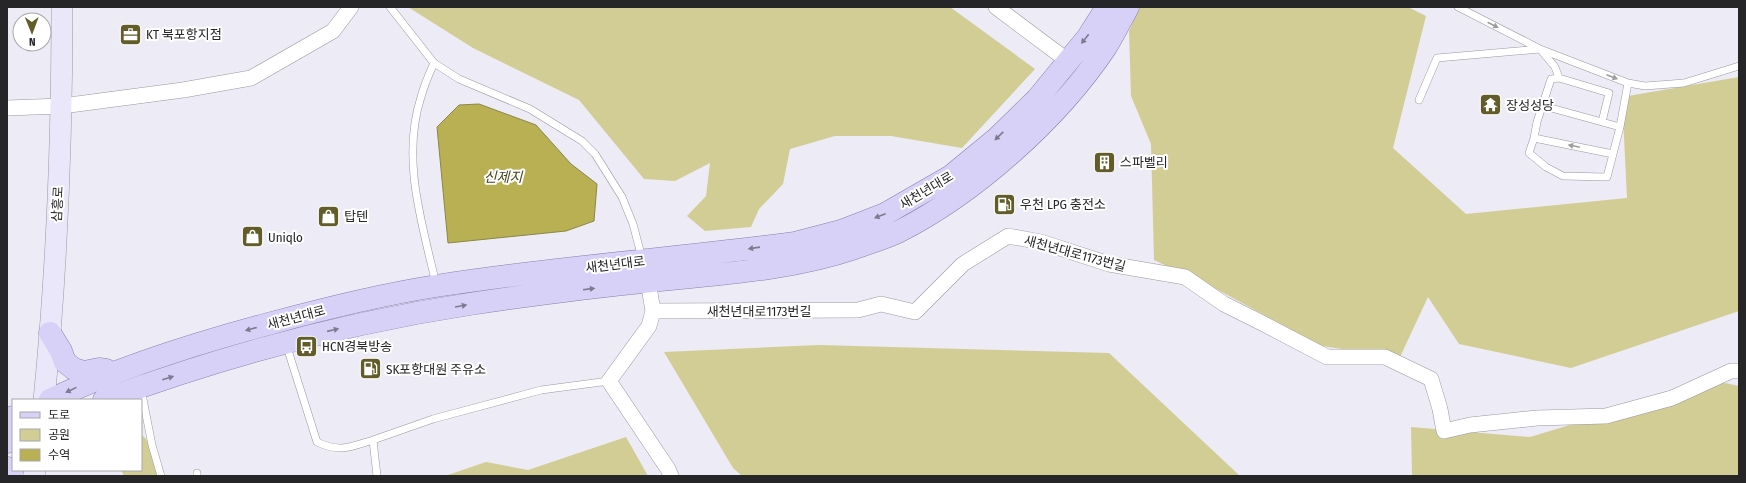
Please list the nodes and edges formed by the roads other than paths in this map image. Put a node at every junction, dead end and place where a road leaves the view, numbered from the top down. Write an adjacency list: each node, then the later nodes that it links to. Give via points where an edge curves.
1 (62, 7): 15 (street, 삼흥로)
2 (351, 7): 15 (street, via 334,31 251,78)
3 (390, 7): 10 (lane)
4 (996, 7): 9 (street)
5 (1107, 7): 9 (main road, 새천년대로, one-way to 9, via 1088,37)
6 (1128, 7): 22 (main road, 새천년대로, via 1107,46 1048,118 1003,160 952,199 897,232 853,249 799,263)
7 (1458, 7): 8 (lane, one-way to 8)
8 (1540, 49): 12 (lane, via 1555,67); 13 (lane, one-way to 13); 14 (lane, via 1437,58)
9 (1068, 61): 22 (main road, 새천년대로, one-way to 22, via 1037,99 996,139 951,176 885,214 841,231)
10 (434, 63): 24 (lane, via 459,79 530,109 582,141 595,154 622,197 633,224); 25 (lane, via 420,98 413,145 414,190)
11 (1739, 66): 13 (lane, via 1684,83 1645,86)
12 (1559, 78): 16 (lane, via 1551,79); 18 (lane, via 1609,93)
13 (1628, 83): 19 (lane)
14 (1419, 100)
15 (62, 106): 17 (street); 28 (street, 삼흥로)
16 (1544, 106): 18 (lane); 20 (lane)
17 (7, 108)
18 (1602, 122): 19 (lane)
19 (1620, 127): 21 (lane)
20 (1534, 138): 21 (lane, one-way to 20); 21 (lane, via 1529,153 1546,167 1564,176 1607,177)
21 (1612, 154)
22 (712, 264): 24 (main road, 새천년대로)
23 (553, 271): 24 (main road, 새천년대로); 25 (main road, 새천년대로); 26 (main road)
24 (646, 271): 26 (main road, 새천년대로, one-way to 24); 27 (street)
25 (437, 286): 30 (main road, 새천년대로, one-way to 30, via 370,298)
26 (556, 293): 29 (main road, 새천년대로, one-way to 26, via 373,321 470,304)
27 (653, 311): 32 (street, 새천년대로1173번길, via 858,310 881,304 915,312 963,264 1008,236 1041,242 1109,264 1186,277 1224,304 1327,357 1385,357 1431,379 1444,431 1470,425 1537,418 1606,416 1672,398 1731,371); 33 (street, via 649,326)
28 (50, 333): 31 (main road, via 62,351 65,362 74,369 84,372 99,369); 36 (street, 삼흥로)
29 (286, 342): 34 (main road, 새천년대로, one-way to 29); 38 (lane, via 317,442 330,448 346,448)
30 (164, 354): 31 (main road, 새천년대로); 35 (main road, via 153,368 118,381)
31 (117, 371): 37 (main road, 새천년대로, one-way to 37)
32 (1739, 371)
33 (609, 382): 38 (lane, via 542,390 433,419); 43 (street)
34 (140, 387): 35 (main road, 새천년대로); 41 (lane)
35 (110, 398)
36 (44, 399)
37 (52, 399)
38 (373, 440): 42 (lane)
39 (7, 468): 40 (main road)
40 (13, 476)
41 (161, 476)
42 (377, 476)
43 (671, 476)

